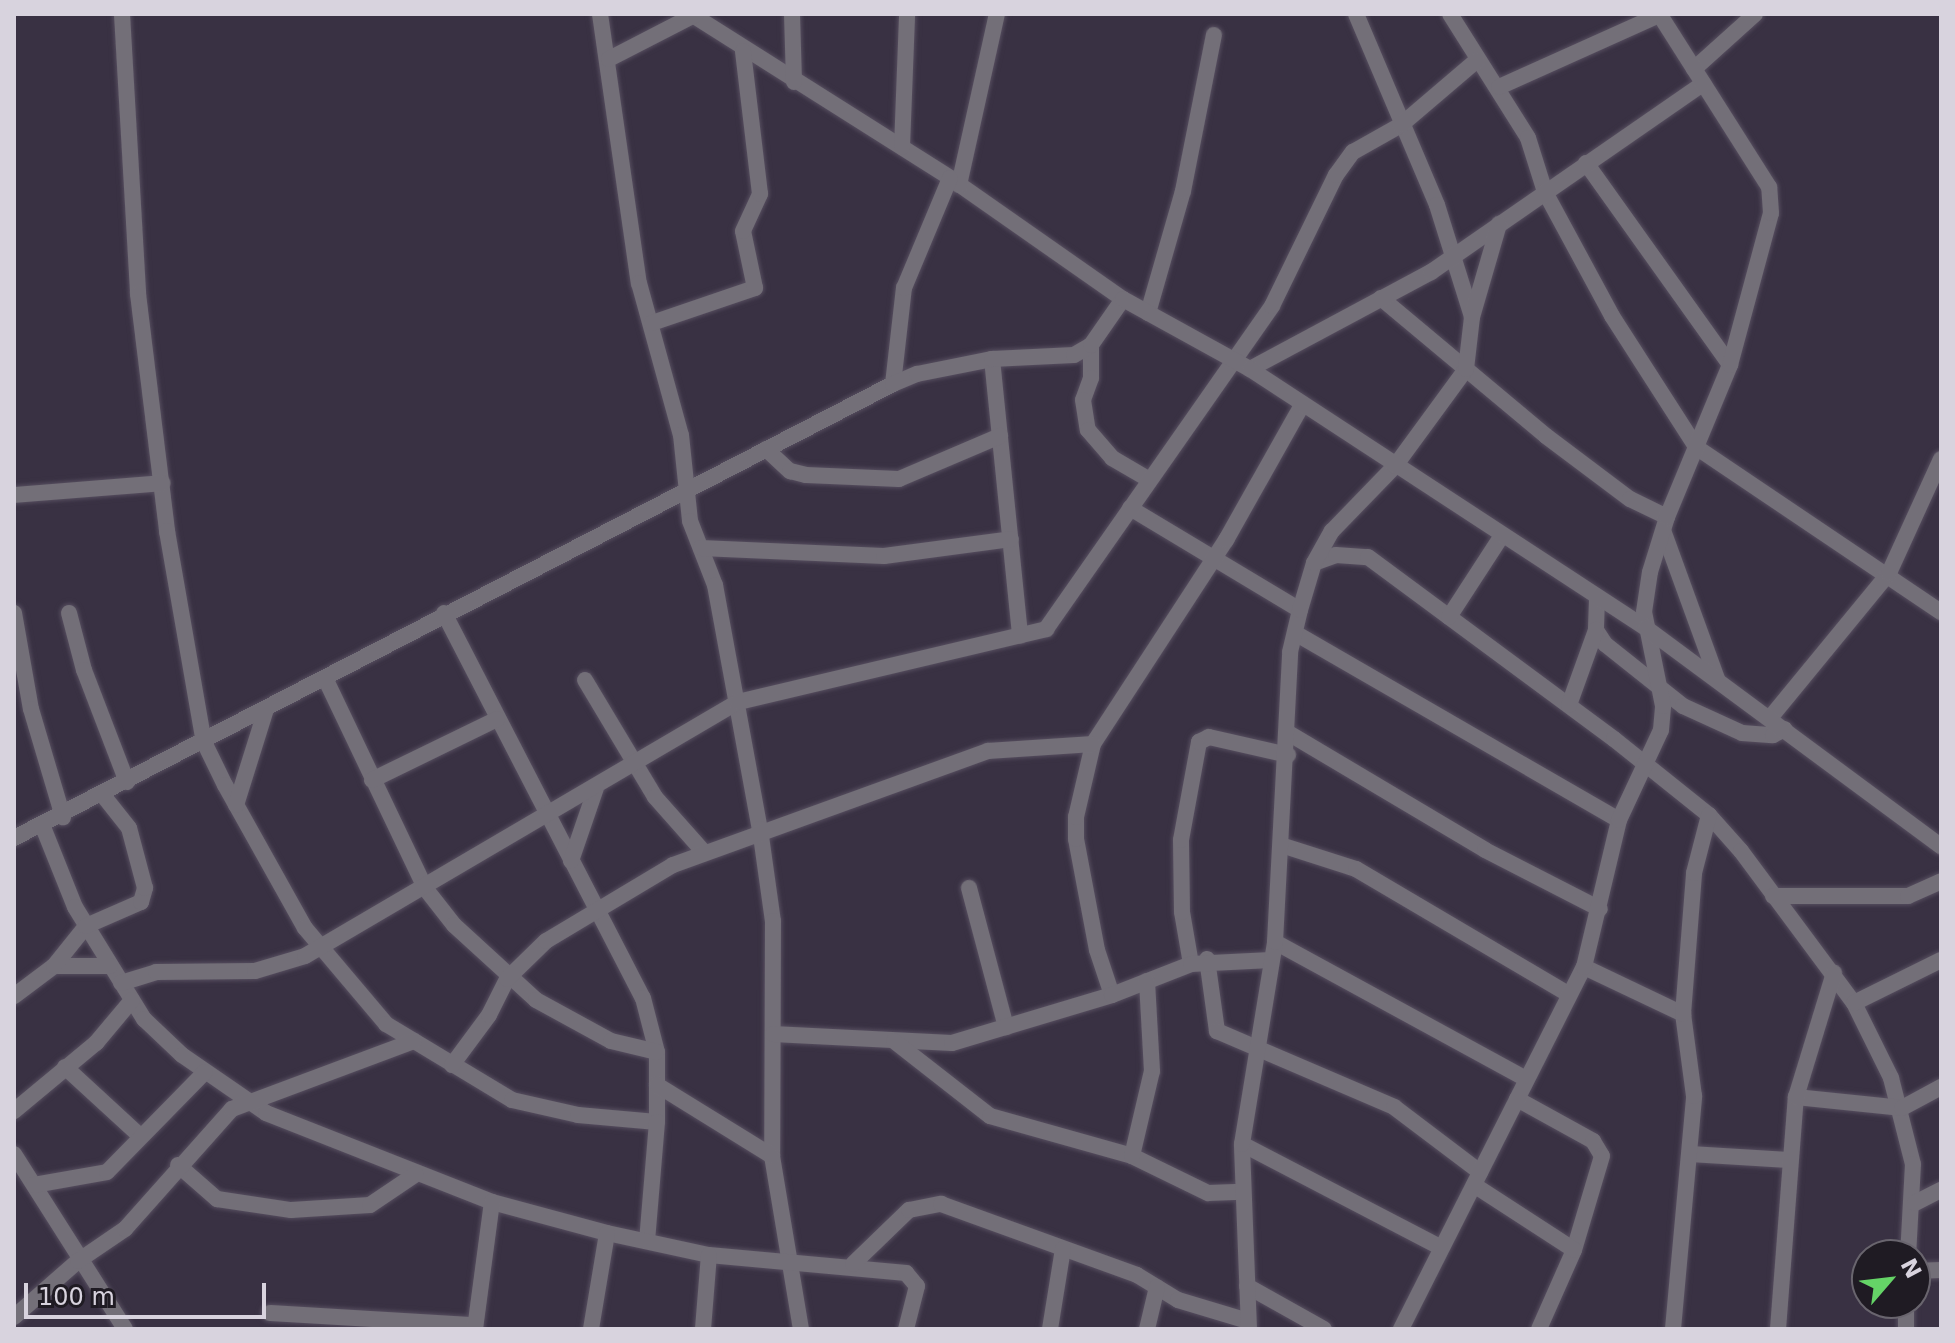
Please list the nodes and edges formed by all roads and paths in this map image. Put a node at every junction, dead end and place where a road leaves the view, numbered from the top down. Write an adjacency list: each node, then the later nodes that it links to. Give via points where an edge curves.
1 (122, 14): 46 (street, via 138,294)
2 (600, 14): 13 (street)
3 (792, 14): 16 (street)
4 (907, 14): 19 (street)
5 (997, 14): 21 (street)
6 (1356, 14): 18 (street)
7 (1450, 14): 14 (street)
8 (1755, 14): 15 (street)
9 (694, 15): 12 (street); 13 (street)
10 (1659, 15): 15 (street); 17 (street)
11 (1214, 35): 27 (street, via 1183,191)
12 (743, 51): 16 (street); 29 (street, via 760,194 743,231 755,288)
13 (609, 59): 29 (street, via 629,228)
14 (1477, 60): 17 (street); 18 (street)
15 (1699, 76): 20 (street); 34 (street, via 1769,187 1772,200)
16 (794, 82): 19 (street)
17 (1499, 87): 22 (street, via 1537,155)
18 (1401, 125): 24 (street); 33 (street, via 1373,137 1336,175 1272,306)
19 (902, 147): 21 (street)
20 (1586, 163): 22 (street); 34 (street)
21 (954, 182): 26 (street); 31 (street, via 904,288)
22 (1545, 192): 23 (street); 41 (street, via 1612,316)
23 (1499, 224): 24 (street); 28 (street)
24 (1454, 254): 25 (street); 28 (street)
25 (1381, 298): 35 (street); 36 (street)
26 (1123, 299): 27 (street); 30 (street)
27 (1148, 313): 33 (street)
28 (1472, 317): 36 (street)
29 (652, 323): 47 (street, via 681,435)
30 (1091, 345): 32 (street, via 1074,355); 45 (street, via 1091,378 1083,400 1088,430 1112,458)
31 (894, 355): 37 (street); 38 (street)
32 (992, 359): 37 (street); 40 (street)
33 (1234, 362): 35 (street); 45 (street)
34 (1730, 365): 41 (street)
35 (1250, 369): 39 (street)
36 (1466, 369): 44 (street); 50 (street)
37 (917, 374): 38 (street)
38 (893, 384): 42 (street)
39 (1302, 405): 44 (street); 54 (street)
40 (1000, 436): 42 (street, via 899,479 806,475 790,471); 52 (street)
41 (1696, 447): 50 (street); 56 (street)
42 (766, 449): 47 (street)
43 (1941, 459): 56 (street)
44 (1395, 466): 51 (street); 55 (street, via 1340,521)
45 (1148, 479): 49 (street)
46 (163, 483): 48 (street); 79 (street)
47 (688, 488): 53 (street, via 690,521); 62 (street)
48 (14, 495)
49 (1130, 508): 54 (street); 67 (street, via 1054,623)
50 (1665, 525): 64 (street, via 1650,572); 69 (street)
51 (1501, 537): 57 (street); 63 (street)
52 (1011, 539): 53 (street, via 884,556); 67 (street)
53 (701, 548): 72 (street, via 715,585)
54 (1213, 557): 58 (street); 80 (street)
55 (1314, 563): 58 (street); 63 (street, via 1336,555 1368,557)
56 (1889, 573): 59 (street); 75 (street)
57 (1597, 599): 64 (street); 65 (street)
58 (1300, 610): 66 (street)
59 (1941, 612)
60 (14, 613): 91 (street, via 31,709)
61 (69, 613): 85 (street, via 84,670)
62 (444, 613): 68 (street); 76 (street)
63 (1449, 617): 73 (street)
64 (1646, 628): 69 (street); 71 (street)
65 (1596, 630): 71 (street); 73 (street)
66 (1295, 633): 78 (street); 92 (street)
67 (1020, 636): 72 (street)
68 (325, 678): 74 (street); 84 (street)
69 (1717, 679): 75 (street)
70 (585, 680): 82 (street)
71 (1661, 690): 77 (street, via 1742,733 1773,735); 83 (street, via 1661,730)
72 (738, 702): 82 (street); 94 (street)
73 (1569, 705): 83 (street)
74 (266, 709): 79 (street); 88 (street)
75 (1770, 718): 77 (street)
76 (497, 719): 84 (street); 89 (street)
77 (1785, 729): 97 (street)
78 (1290, 734): 81 (street); 105 (street, via 1485,850)
79 (204, 742): 85 (street); 88 (street)
80 (1093, 744): 94 (street, via 988,751); 121 (street, via 1076,839)
81 (1288, 755): 96 (street); 111 (street, via 1209,737 1199,742 1181,840 1182,912)
82 (633, 762): 86 (street); 98 (street, via 655,797)
83 (1644, 766): 90 (street); 92 (street)
84 (372, 780): 101 (street)
85 (127, 782): 87 (street)
86 (596, 788): 89 (street); 99 (street)
87 (102, 794): 91 (street); 106 (street, via 123,814 145,888 141,902)
88 (236, 805): 108 (street, via 288,900)
89 (545, 815): 99 (street); 101 (street)
90 (1709, 815): 103 (street); 124 (street, via 1694,873)
91 (63, 817): 93 (street)
92 (1619, 820): 105 (street)
93 (43, 827): 95 (street); 106 (street)
94 (760, 829): 98 (street); 126 (street, via 773,921)
95 (14, 838)
96 (1281, 845): 107 (street); 120 (street, via 1356,869)
97 (1941, 846)
98 (703, 851): 104 (street)
99 (571, 861): 104 (street)
100 (1941, 881): 103 (street, via 1908,896)
101 (425, 888): 108 (street); 116 (street)
102 (969, 888): 125 (street)
103 (1773, 896): 115 (street)
104 (596, 907): 116 (street, via 546,941); 130 (street, via 643,998)
105 (1600, 909): 114 (street)
106 (86, 926): 112 (street); 113 (street)
107 (1275, 942): 109 (street); 134 (street)
108 (322, 948): 118 (street, via 255,971 156,972); 127 (street, via 368,1007)
109 (1271, 960): 111 (street); 129 (street)
110 (1941, 960): 123 (street)
111 (1199, 962): 117 (street); 129 (street, via 1217,1031)
112 (54, 966): 113 (street); 119 (street)
113 (110, 966): 118 (street)
114 (1584, 967): 120 (street); 124 (street)
115 (1834, 973): 123 (street); 137 (street)
116 (507, 979): 130 (street, via 587,1030); 131 (street, via 489,1015)
117 (1147, 981): 121 (street); 148 (street, via 1152,1071)
118 (121, 983): 122 (street)
119 (16, 991)
120 (1568, 994): 134 (street)
121 (1112, 995): 125 (street)
122 (132, 1000): 132 (street, via 96,1043); 133 (street, via 159,1035)
123 (1854, 1003): 140 (street)
124 (1683, 1014): 146 (street, via 1693,1070)
125 (1006, 1027): 128 (street, via 952,1043)
126 (773, 1034): 128 (street); 147 (street)
127 (414, 1041): 131 (street); 139 (street, via 307,1084)
128 (894, 1041): 148 (street, via 975,1109)
129 (1261, 1047): 144 (street); 152 (street, via 1331,1084 1394,1107)
130 (657, 1052): 135 (street)
131 (452, 1065): 142 (street, via 512,1100 578,1115)
132 (65, 1067): 141 (street); 143 (street)
133 (205, 1072): 139 (street); 143 (street)
134 (1524, 1078): 138 (street)
135 (657, 1085): 142 (street); 147 (street)
136 (1941, 1087): 140 (street)
137 (1796, 1097): 140 (street); 149 (street)
138 (1517, 1099): 152 (street); 163 (street, via 1600,1148 1599,1173)
139 (246, 1101): 150 (street); 151 (street, via 292,1126)
140 (1902, 1108): 157 (street)
141 (14, 1111)
142 (657, 1122): 160 (street)
143 (139, 1135): 153 (street, via 107,1172)
144 (1242, 1144): 155 (street); 161 (street)
145 (14, 1154): 153 (street)
146 (1690, 1154): 149 (street); 184 (street)
147 (772, 1156): 166 (street)
148 (1132, 1156): 155 (street, via 1193,1188)
149 (1789, 1160): 185 (street)
150 (178, 1165): 151 (street, via 217,1199 291,1210 370,1205); 165 (street, via 125,1229)
151 (416, 1174): 156 (street)
152 (1477, 1179): 161 (street); 163 (street)
153 (34, 1185): 165 (street)
154 (1941, 1190): 157 (street)
155 (1242, 1192): 168 (street)
156 (492, 1202): 158 (street); 174 (street)
157 (1915, 1203): 159 (street)
158 (607, 1233): 160 (street); 173 (street)
159 (1910, 1239)
160 (647, 1240): 164 (street)
161 (1442, 1248): 182 (street)
162 (1063, 1249): 167 (street, via 941,1204 923,1204 898,1219); 169 (street); 179 (street)
163 (1574, 1250): 183 (street)
164 (709, 1255): 166 (street); 176 (street)
165 (78, 1261): 171 (street); 175 (street)
166 (790, 1263): 167 (street); 177 (street)
167 (853, 1264): 178 (street, via 914,1277 917,1286)
168 (1247, 1286): 172 (street); 181 (street)
169 (1157, 1287): 172 (street); 180 (street)
170 (270, 1313): 174 (street)
171 (14, 1317)
172 (1249, 1325)
173 (595, 1326)
174 (475, 1327)
175 (125, 1329)
176 (703, 1329)
177 (801, 1329)
178 (906, 1329)
179 (1050, 1329)
180 (1147, 1329)
181 (1324, 1329)
182 (1401, 1329)
183 (1539, 1329)
184 (1673, 1329)
185 (1778, 1329)

